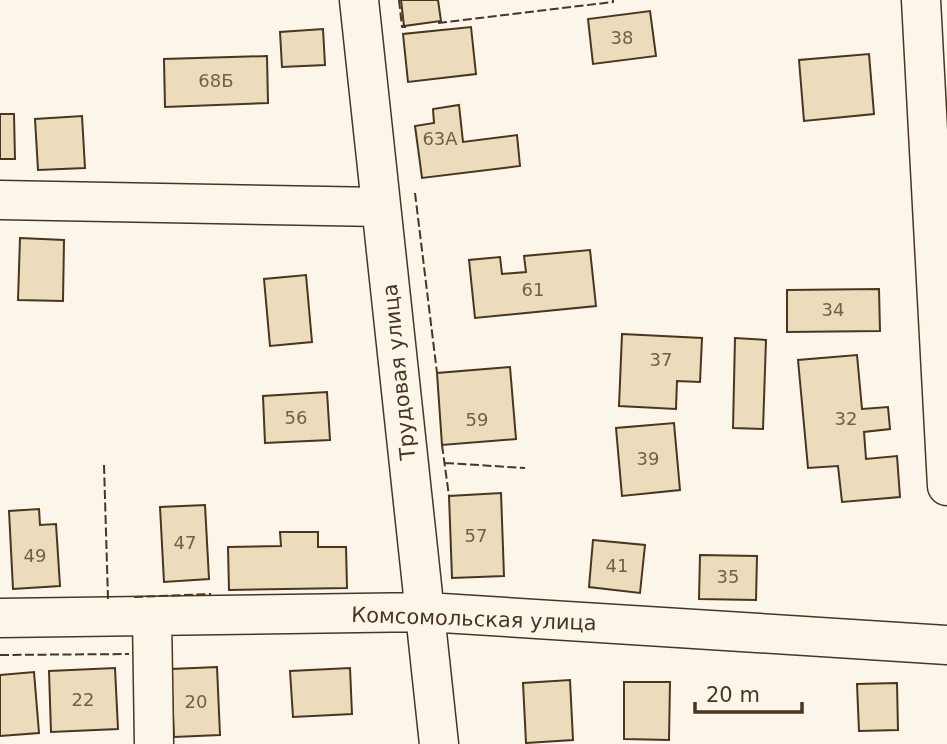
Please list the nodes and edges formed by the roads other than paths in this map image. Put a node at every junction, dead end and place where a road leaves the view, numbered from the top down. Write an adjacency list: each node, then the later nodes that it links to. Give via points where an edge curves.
1 (359, 0): 4 (street, Трудовая улица)
2 (920, 0): 5 (street)
3 (0, 200): 4 (street)
4 (381, 207): 6 (street, Трудовая улица)
5 (947, 486)
6 (426, 612): 7 (street, Комсомольская улица); 9 (street, Комсомольская улица); 11 (street, Трудовая улица)
7 (152, 616): 8 (street, Комсомольская улица); 10 (street)
8 (0, 618)
9 (947, 645)
10 (154, 744)
11 (439, 744)

